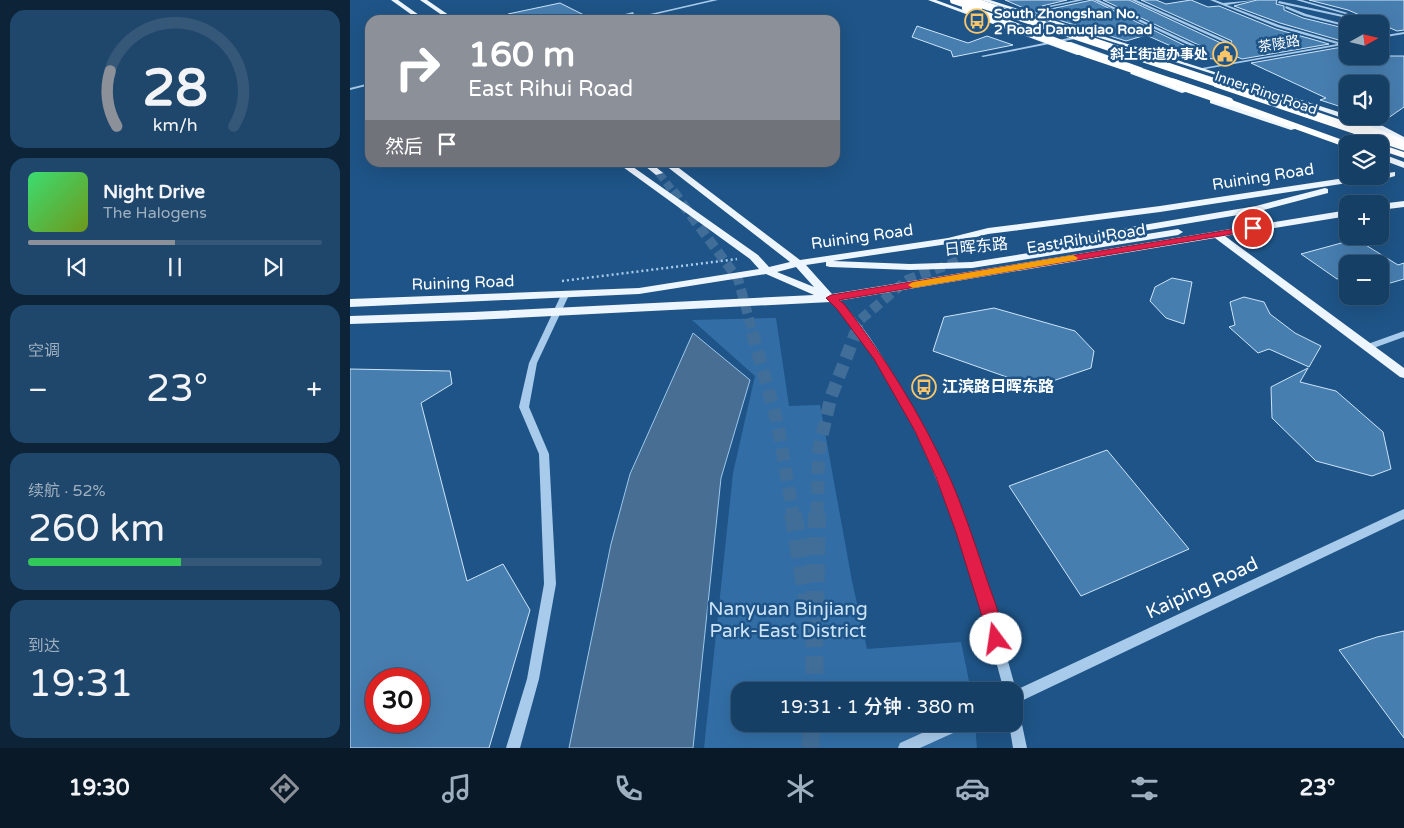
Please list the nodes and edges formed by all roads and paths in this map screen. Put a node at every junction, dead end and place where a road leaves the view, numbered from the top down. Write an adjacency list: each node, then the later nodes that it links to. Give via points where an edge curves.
1 (394, 0): 25 (main road)
2 (422, 0): 26 (main road)
3 (692, 0): 27 (street)
4 (716, 0): 28 (street)
5 (931, 0): 40 (main road)
6 (941, 0): 37 (main road)
7 (948, 0): 52 (highway, bridge, via 980,15)
8 (954, 0): 49 (highway, Inner Ring Road, bridge)
9 (970, 0): 53 (highway, Inner Ring Road, bridge)
10 (974, 0): 36 (main road); 53 (highway, bridge, via 1344,119)
11 (984, 0): 44 (main road)
12 (1082, 0): 21 (street)
13 (1096, 0): 42 (street)
14 (1134, 0): 38 (street)
15 (1212, 0): 20 (street)
16 (1253, 0): 20 (street)
17 (1298, 0): 19 (street)
18 (1279, 1): 22 (street); 24 (street)
19 (1311, 2): 22 (street, via 1306,5); 31 (street)
20 (1224, 4): 39 (street, via 1278,26)
21 (1046, 7)
22 (1309, 9): 23 (street)
23 (1323, 12): 29 (street); 30 (street)
24 (1302, 14): 29 (street); 33 (street)
25 (416, 15)
26 (445, 15)
27 (626, 15)
28 (648, 15)
29 (1332, 15): 32 (street)
30 (1343, 15)
31 (1348, 15)
32 (1339, 16)
33 (1339, 24)
34 (1404, 33): 35 (street)
35 (1389, 36)
36 (1078, 37): 37 (street); 53 (main road)
37 (1062, 41): 40 (street); 51 (main road)
38 (1228, 42)
39 (1339, 42)
40 (1050, 44): 43 (street); 50 (main road)
41 (1339, 45): 44 (street, 茶陵路)
42 (1199, 48)
43 (983, 56)
44 (1202, 69): 53 (main road, via 1380,128)
45 (365, 80): 46 (street)
46 (350, 84)
47 (365, 85): 48 (street)
48 (350, 89)
49 (1346, 135)
50 (1339, 142)
51 (1339, 142)
52 (1339, 142)
53 (1403, 142)
54 (1389, 150): 55 (highway)
55 (1404, 156)
56 (1389, 159): 57 (main road)
57 (1404, 165)
58 (627, 167): 71 (main road)
59 (651, 167): 62 (main road)
60 (672, 167): 73 (main road)
61 (1404, 172): 64 (main road)
62 (659, 173)
63 (1389, 174): 64 (main road, Ruining Road)
64 (1392, 174): 72 (main road, via 1256,209)
65 (1339, 182): 70 (main road, Ruining Road, via 988,231)
66 (1404, 204): 67 (main road)
67 (1389, 206)
68 (1339, 214): 69 (main road, East Rihui Road)
69 (1216, 234): 74 (main road, 日晖东路, via 1190,230 972,265); 78 (main road, East Rihui Road); 83 (main road)
70 (948, 241): 73 (main road, Ruining Road); 74 (main road, 日晖东路, via 891,261)
71 (754, 257): 75 (main road); 76 (path)
72 (961, 260)
73 (798, 263): 74 (main road, 日晖东路); 75 (main road, Ruining Road); 78 (main road)
74 (857, 265)
75 (767, 271): 77 (main road, Ruining Road, via 639,291); 78 (main road)
76 (559, 281)
77 (565, 295): 79 (main road, Ruining Road); 80 (street)
78 (831, 298): 80 (main road, Ruining Road); 86 (street, via 841,306 883,364 943,477 988,605)
79 (350, 303)
80 (557, 312): 81 (main road, Ruining Road); 90 (street, via 533,363 524,407 544,454 550,584 533,679)
81 (350, 320)
82 (1404, 334): 83 (street)
83 (1368, 347): 84 (main road)
84 (1404, 374)
85 (1404, 514): 87 (street, Kaiping Road)
86 (1008, 682)
87 (1023, 693)
88 (940, 732): 91 (street)
89 (1017, 732): 92 (street)
90 (513, 748)
91 (905, 748)
92 (1020, 748)

